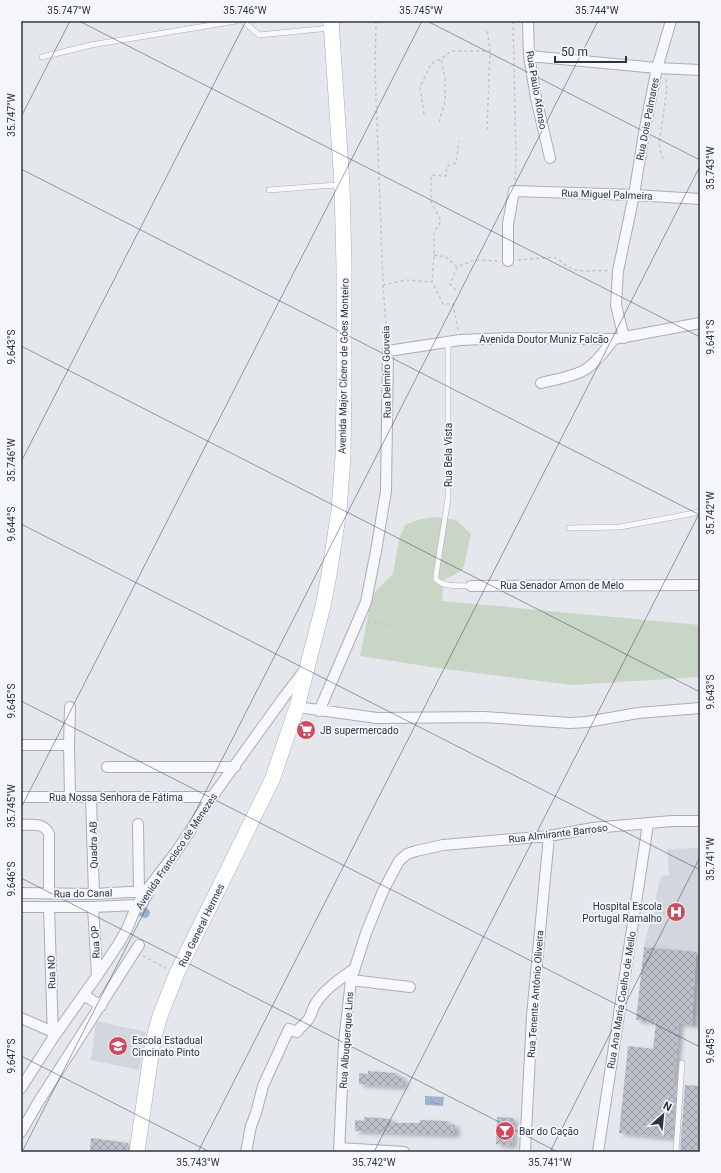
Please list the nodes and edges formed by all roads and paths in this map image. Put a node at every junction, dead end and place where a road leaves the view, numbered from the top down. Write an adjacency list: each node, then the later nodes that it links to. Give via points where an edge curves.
1 (236, 21): 11 (lane, via 91,45)
2 (243, 21): 7 (lane, via 259,35)
3 (376, 21): 31 (path, Rua Delmiro Gouveia, via 375,70)
4 (513, 21): 23 (path, via 516,156)
5 (528, 21): 10 (street, Rua Paulo Afonso)
6 (671, 21): 13 (street, Rua Dois Palmares)
7 (331, 24): 21 (street, Avenida Major Cícero de Góes Monteiro)
8 (488, 29): 9 (path)
9 (490, 51): 12 (path, via 451,51); 17 (path)
10 (529, 56): 13 (street); 19 (street, Rua Paulo Afonso)
11 (42, 57)
12 (441, 60): 15 (path, via 431,64 420,87); 16 (path, via 445,78 445,101)
13 (657, 68): 14 (street); 20 (path, via 666,78 667,89 659,144); 24 (street, Rua Dois Palmares)
14 (700, 70)
15 (424, 114)
16 (439, 122)
17 (487, 130)
18 (459, 141): 26 (path, via 456,163 446,166 446,176 431,175 431,202 442,221 434,232)
19 (550, 158)
20 (663, 159)
21 (342, 185): 22 (lane); 46 (street, Avenida Major Cícero de Góes Monteiro, via 344,392 339,510 324,606 306,669)
22 (269, 190)
23 (514, 191): 24 (street, Rua Miguel Palmeira); 27 (street, via 508,224)
24 (634, 195): 25 (street, Rua Miguel Palmeira); 29 (street, Rua Dois Palmares)
25 (700, 199)
26 (434, 255): 28 (path, via 446,257); 30 (path)
27 (508, 261): 28 (path, via 474,260); 29 (path, via 553,257 576,270)
28 (457, 267): 32 (path, via 450,284)
29 (618, 271): 34 (street, Rua Dois Palmares, via 616,305)
30 (432, 282): 31 (path, via 406,280); 35 (path, via 443,304 453,304)
31 (383, 285): 37 (path, Rua Delmiro Gouveia)
32 (456, 290)
33 (700, 323): 34 (street, Avenida Doutor Muniz Falcão)
34 (619, 338): 35 (street, Avenida Doutor Muniz Falcão); 38 (street, via 577,374)
35 (460, 340): 36 (street, Avenida Doutor Muniz Falcão)
36 (448, 341): 37 (street, Avenida Doutor Muniz Falcão); 41 (lane, Rua Bela Vista, via 448,498)
37 (388, 351): 44 (street, Rua Delmiro Gouveia, via 386,491 367,594)
38 (541, 383)
39 (700, 512): 40 (lane, via 620,527)
40 (569, 528)
41 (436, 568): 43 (lane, Rua Senador Arnon de Melo, via 436,579 442,584)
42 (700, 585): 43 (street, Rua Senador Arnon de Melo)
43 (471, 586)
44 (358, 620): 45 (path); 49 (street, Rua Delmiro Gouveia)
45 (388, 625)
46 (292, 702): 49 (street); 52 (street, Avenida Francisco de Menezes); 74 (street, Rua General Hermes, via 272,780)
47 (70, 707): 51 (street)
48 (700, 708): 49 (street, via 638,713 570,723 484,717 386,719)
49 (320, 711)
50 (21, 744): 51 (street)
51 (69, 745): 54 (street)
52 (235, 766): 53 (street); 57 (street, Avenida Francisco de Menezes)
53 (107, 767)
54 (70, 796): 55 (street, Rua Nossa Senhora de Fátima); 56 (street, Rua Nossa Senhora de Fátima)
55 (21, 797)
56 (92, 797): 57 (street, Rua Nossa Senhora de Fátima); 67 (street, Quadra AB)
57 (212, 797): 64 (street, Avenida Francisco de Menezes, via 176,852)
58 (700, 821): 61 (street, Rua Almirante Barroso)
59 (21, 824): 66 (street, via 36,824 44,827 49,834)
60 (138, 824): 64 (street)
61 (648, 824): 62 (street, Rua Almirante Barroso, via 593,828); 90 (street, Rua Ana Maria Coelho de Mello)
62 (549, 836): 63 (street, Rua Almirante Barroso, via 443,845); 89 (street, Rua Tenente Antônio Oliveira, via 532,1016)
63 (416, 851): 73 (street, Rua Albuquerque Lins, via 407,854 399,862 383,890)
64 (142, 891): 67 (street, Rua do Canal); 68 (street, Avenida Francisco de Menezes)
65 (21, 893): 66 (street, Rua do Canal)
66 (49, 893): 67 (street, Rua do Canal)
67 (94, 894)
68 (137, 904): 71 (street, Rua do Canal); 75 (street, Avenida Francisco de Menezes, via 127,929)
69 (21, 907): 70 (street, Rua do Canal)
70 (48, 907): 71 (street, Rua do Canal); 81 (street, Rua NO)
71 (93, 907): 75 (street, Rua OP)
72 (136, 948): 74 (path); 79 (street)
73 (354, 969): 76 (street, Rua Albuquerque Lins); 87 (street, via 336,981 319,999 308,1020 297,1032 289,1030 263,1086)
74 (177, 973): 86 (street, Rua General Hermes, via 153,1041)
75 (97, 976): 78 (street, Avenida Francisco de Menezes)
76 (351, 980): 77 (street); 85 (street, Rua Albuquerque Lins, via 344,1043)
77 (410, 987)
78 (84, 995): 79 (street); 81 (street, Avenida Francisco de Menezes)
79 (101, 1006): 84 (street)
80 (21, 1018): 81 (street)
81 (53, 1035): 83 (street, Avenida Francisco de Menezes)
82 (682, 1063): 91 (lane)
83 (21, 1088)
84 (21, 1132)
85 (339, 1150): 88 (street)
86 (137, 1152)
87 (246, 1152)
88 (404, 1152)
89 (525, 1152)
90 (598, 1152)
91 (676, 1152)

